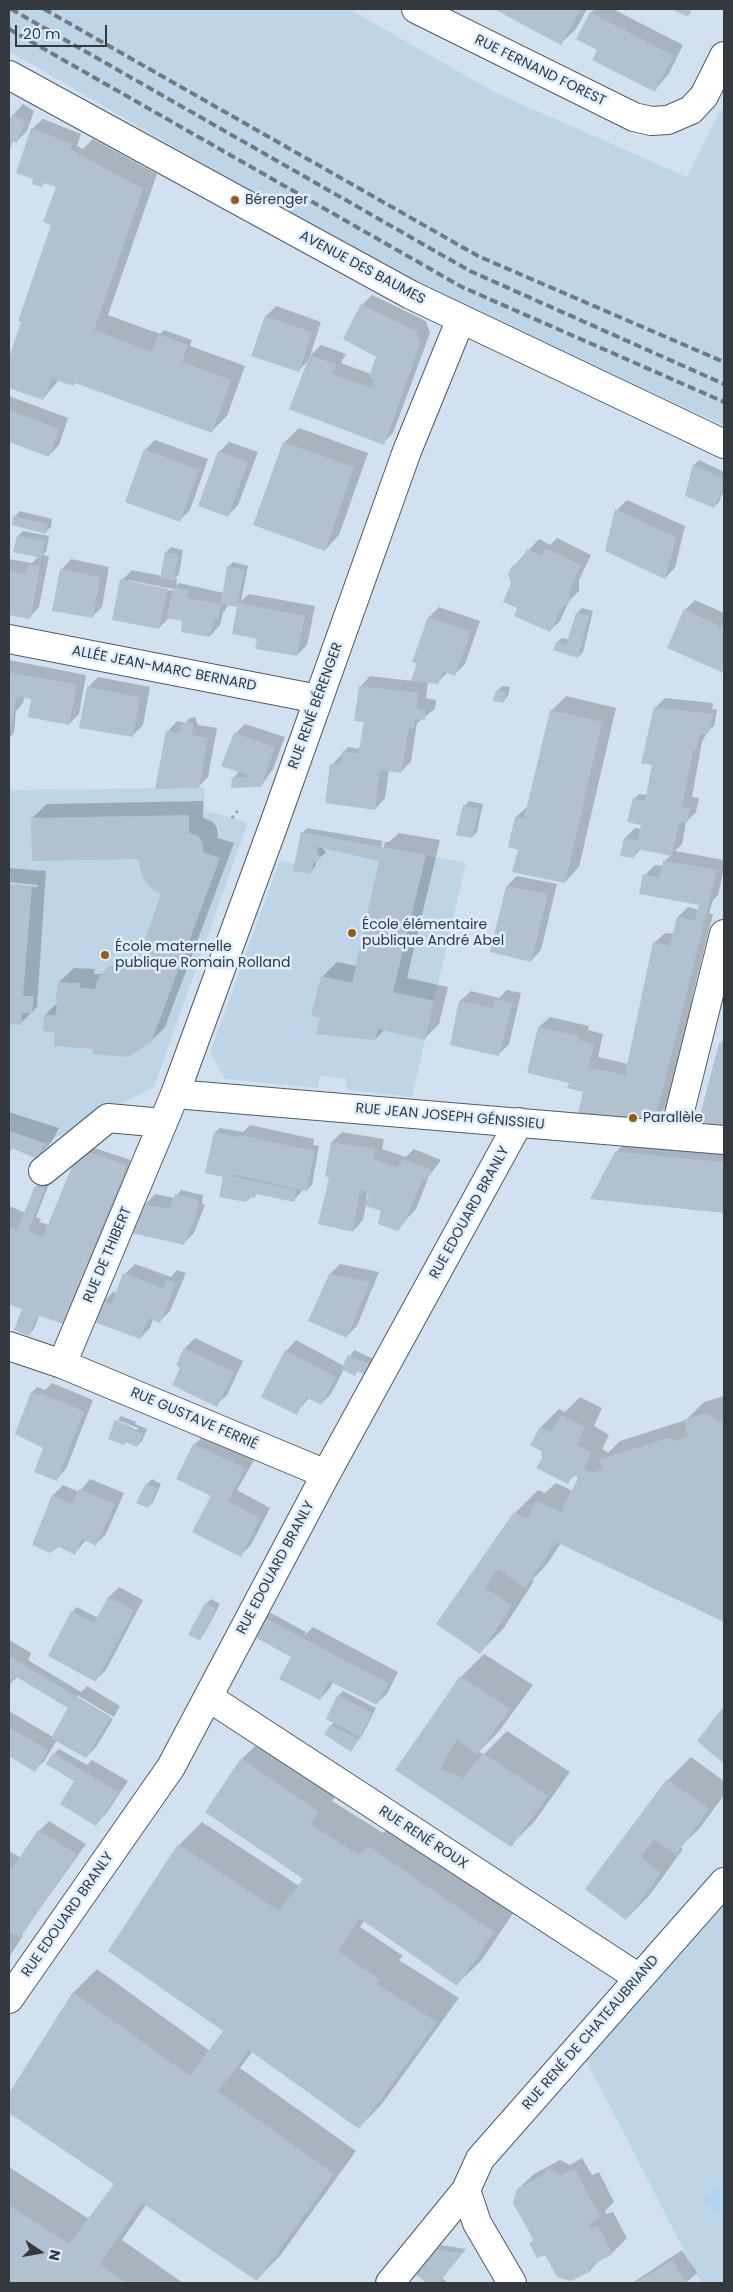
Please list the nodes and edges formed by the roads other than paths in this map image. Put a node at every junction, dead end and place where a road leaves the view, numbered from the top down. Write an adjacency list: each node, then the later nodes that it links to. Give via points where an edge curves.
1 (416, 9): 2 (street, RUE FERNAND FOREST, via 634,117 651,121 668,120 691,110 704,96)
2 (724, 56)
3 (9, 75): 4 (street, AVENUE DES BAUMES)
4 (460, 321): 5 (street, AVENUE DES BAUMES); 7 (street, RUE RENÉ BÉRENGER, via 407,451)
5 (724, 444)
6 (9, 639): 7 (street, ALLÉE JEAN-MARC BERNARD)
7 (318, 699): 9 (street, RUE RENÉ BÉRENGER)
8 (724, 934): 12 (street)
9 (175, 1094): 10 (street, RUE DE THIBERT); 11 (street, RUE JEAN JOSEPH GÉNISSIEU)
10 (163, 1122): 14 (street, via 108,1118); 16 (street, RUE DE THIBERT)
11 (519, 1122): 12 (street, RUE JEAN JOSEPH GÉNISSIEU); 17 (street, RUE EDOUARD BRANLY)
12 (674, 1135): 13 (street, RUE JEAN JOSEPH GÉNISSIEU)
13 (724, 1140)
14 (43, 1171)
15 (9, 1346): 16 (street)
16 (62, 1364): 17 (street, RUE GUSTAVE FERRIÉ)
17 (326, 1474): 18 (street, RUE EDOUARD BRANLY)
18 (208, 1697): 20 (street, RUE RENÉ ROUX); 21 (street, RUE EDOUARD BRANLY, via 171,1767)
19 (724, 1882): 20 (street, RUE RENÉ DE CHATEAUBRIAND)
20 (639, 1978): 22 (street, RUE RENÉ DE CHATEAUBRIAND, via 480,2158)
21 (9, 1999)
22 (466, 2190): 23 (street, RUE RENÉ DE CHATEAUBRIAND); 24 (street, via 477,2223)
23 (390, 2283)
24 (512, 2283)

